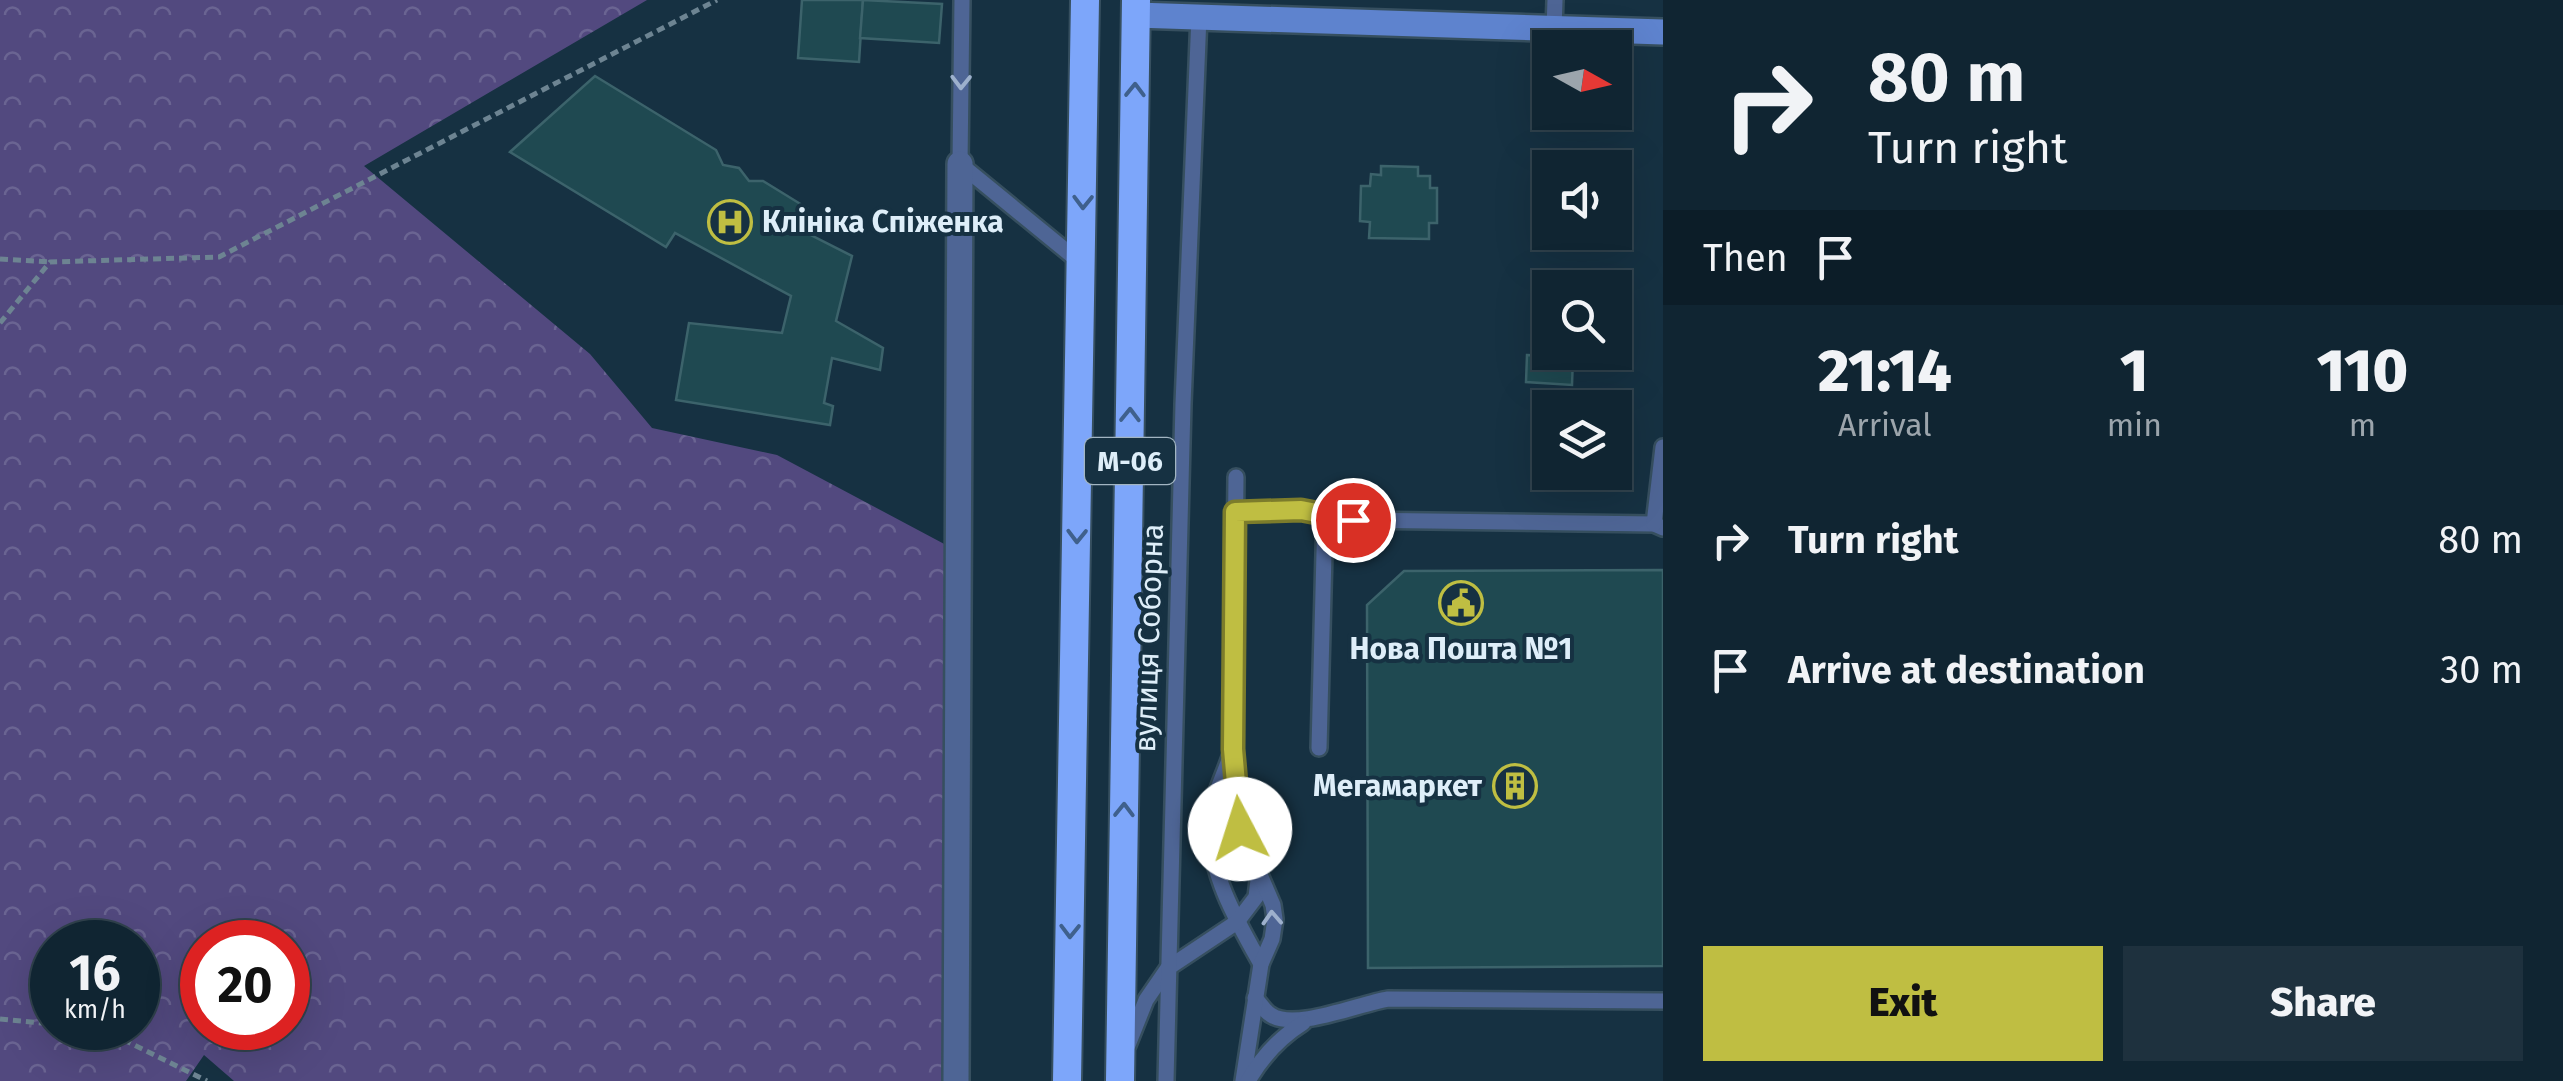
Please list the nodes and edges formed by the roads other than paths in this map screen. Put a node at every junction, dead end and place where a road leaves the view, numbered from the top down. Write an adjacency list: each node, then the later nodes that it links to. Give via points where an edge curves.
1 (962, 0): 8 (lane, one-way to 8)
2 (1085, 0): 9 (highway, М-06, one-way to 9)
3 (1556, 0): 6 (lane)
4 (1136, 8): 5 (main road); 25 (highway, М-06, one-way to 4)
5 (1199, 16): 6 (main road); 21 (lane, вулиця Соборна)
6 (1554, 29): 7 (main road)
7 (1663, 32)
8 (960, 164): 9 (lane); 26 (street)
9 (1082, 264): 27 (highway, М-06, one-way to 27)
10 (1663, 447): 11 (lane)
11 (1661, 470): 15 (lane)
12 (1236, 477): 13 (lane)
13 (1235, 512): 14 (lane); 17 (lane)
14 (1325, 514): 15 (lane); 16 (lane)
15 (1659, 526)
16 (1319, 748)
17 (1233, 749): 18 (lane, via 1240,829); 19 (lane, via 1210,824 1214,858)
18 (1258, 872): 19 (lane, via 1256,897); 20 (lane, one-way to 18, via 1275,919)
19 (1237, 922): 20 (lane); 21 (lane)
20 (1261, 964): 22 (lane)
21 (1168, 968): 25 (lane, via 1146,1000); 28 (lane, вулиця Соборна)
22 (1255, 998): 24 (lane, via 1270,1015); 29 (lane)
23 (1663, 1002): 24 (lane, via 1388,1000)
24 (1306, 1021): 29 (lane, via 1275,1044)
25 (1120, 1072)
26 (956, 1081)
27 (1067, 1081)
28 (1166, 1081)
29 (1246, 1081)

